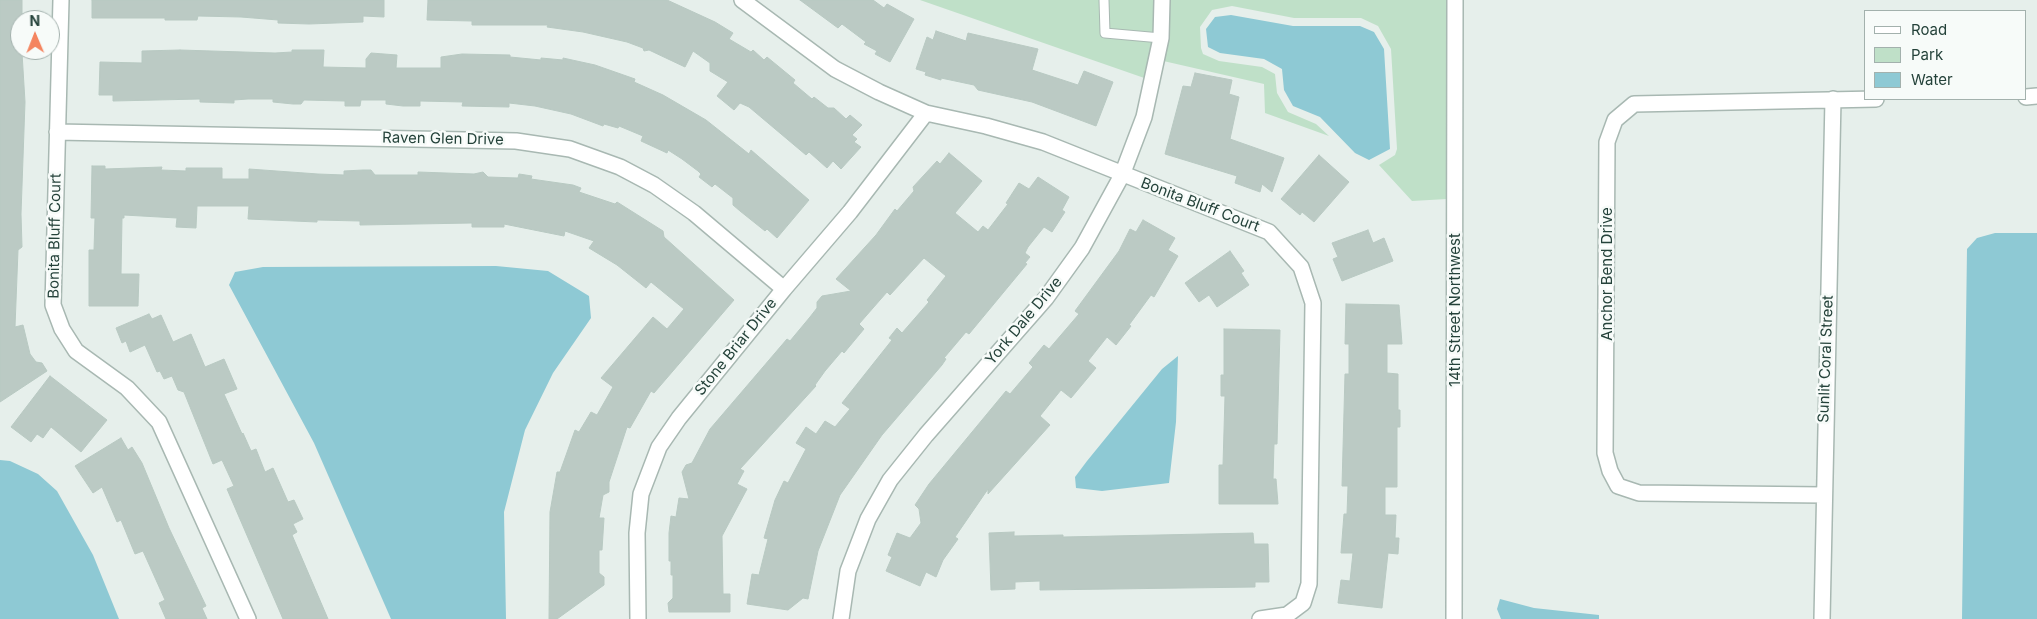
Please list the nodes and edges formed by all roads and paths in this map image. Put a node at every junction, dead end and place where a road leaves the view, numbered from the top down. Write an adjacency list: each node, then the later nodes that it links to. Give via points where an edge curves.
1 (61, 0): 10 (street, Bonita Bluff Court)
2 (742, 0): 9 (street, Bonita Bluff Court, via 835,69)
3 (1104, 0): 6 (lane, via 1104,33)
4 (1162, 0): 6 (street, York Dale Drive)
5 (1456, 0): 18 (street, 14th Street Northwest)
6 (1161, 38): 11 (street, York Dale Drive, via 1144,117)
7 (1833, 99): 8 (street, Anchor Bend Drive); 13 (street, Sunlit Coral Street); 13 (street, Anchor Bend Drive, via 1634,104 1616,120 1607,142 1605,453 1618,486 1639,492)
8 (1864, 99)
9 (926, 113): 11 (street, Bonita Bluff Court, via 1043,142); 12 (street, Stone Briar Drive, via 850,212)
10 (57, 132): 12 (street, Raven Glen Drive, via 516,141 570,149 620,167 654,185 694,213); 14 (street, Bonita Bluff Court, via 53,305 62,329 76,351 127,388 160,422)
11 (1122, 175): 16 (street, York Dale Drive, via 1082,248 1046,298 890,480 868,519 848,571); 17 (street, Bonita Bluff Court, via 1269,232 1301,267 1313,303 1308,584 1303,603 1287,615)
12 (784, 289): 15 (street, Stone Briar Drive, via 659,447 641,494 637,533)
13 (1823, 495): 19 (street, Sunlit Coral Street)
14 (248, 619)
15 (638, 619)
16 (841, 619)
17 (1260, 619)
18 (1454, 619)
19 (1822, 619)

